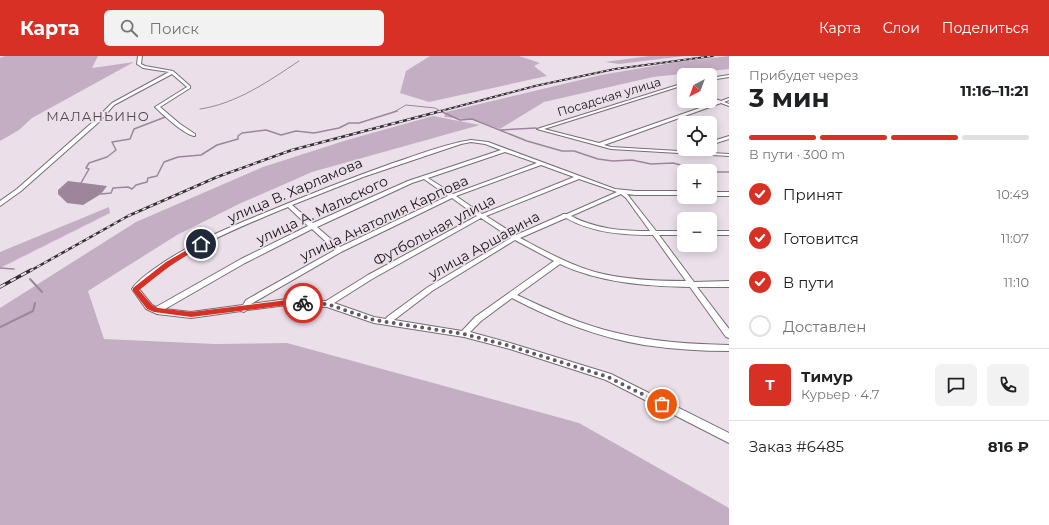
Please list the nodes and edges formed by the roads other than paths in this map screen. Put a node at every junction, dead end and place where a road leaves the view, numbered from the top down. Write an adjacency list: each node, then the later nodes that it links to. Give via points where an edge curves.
1 (140, 56): 2 (street, via 139,64 144,67)
2 (172, 72): 10 (street, via 189,87 157,107); 26 (street, via 113,104 97,121)
3 (729, 76): 4 (street)
4 (717, 78)
5 (677, 86): 13 (street, Посадская улица, via 539,129)
6 (729, 99): 8 (street)
7 (717, 101): 8 (street)
8 (720, 102): 9 (street); 13 (street)
9 (729, 106)
10 (193, 134)
11 (729, 137): 12 (street)
12 (717, 141)
13 (599, 145): 15 (street, via 611,148)
14 (506, 150): 18 (street, улица В. Харламова); 19 (street, улица А. Мальского); 27 (street, улица В. Харламова, via 478,141 460,142 367,173)
15 (677, 150)
16 (717, 154): 17 (street)
17 (729, 156)
18 (542, 164): 20 (street, улица В. Харламова); 25 (street, улица Анатолия Карпова)
19 (424, 177): 25 (street); 30 (street, улица А. Мальского)
20 (579, 177): 21 (street, улица В. Харламова); 29 (street, Футбольная улица)
21 (622, 192): 22 (street); 28 (street, улица Аршавина); 31 (street)
22 (677, 193)
23 (717, 194): 24 (street)
24 (729, 194)
25 (452, 196): 29 (street); 36 (street, улица Анатолия Карпова)
26 (0, 204)
27 (289, 205): 30 (street); 43 (street, улица В. Харламова, via 209,239 168,264 135,289 149,307)
28 (565, 215): 31 (street, via 609,230); 35 (street, улица Аршавина)
29 (481, 216): 35 (street); 41 (street, Футбольная улица, via 370,276)
30 (313, 226): 36 (street); 43 (street, улица А. Мальского, via 243,260)
31 (653, 233): 32 (street); 38 (street)
32 (677, 233)
33 (717, 233): 34 (street)
34 (729, 233)
35 (515, 238): 37 (street); 44 (street, улица Аршавина, via 430,289)
36 (339, 250): 42 (street, улица Анатолия Карпова, via 249,302)
37 (560, 260): 38 (street, via 622,280); 40 (street)
38 (692, 284): 39 (street); 46 (street)
39 (729, 284)
40 (511, 295): 45 (street, via 478,319); 47 (street, via 563,320 604,333 652,344 689,348)
41 (327, 304): 42 (street, via 287,302); 44 (street)
42 (244, 309): 43 (street, via 191,315)
43 (157, 311)
44 (388, 323): 45 (street)
45 (464, 334): 48 (street, via 608,377)
46 (729, 335)
47 (729, 348)
48 (729, 438)

